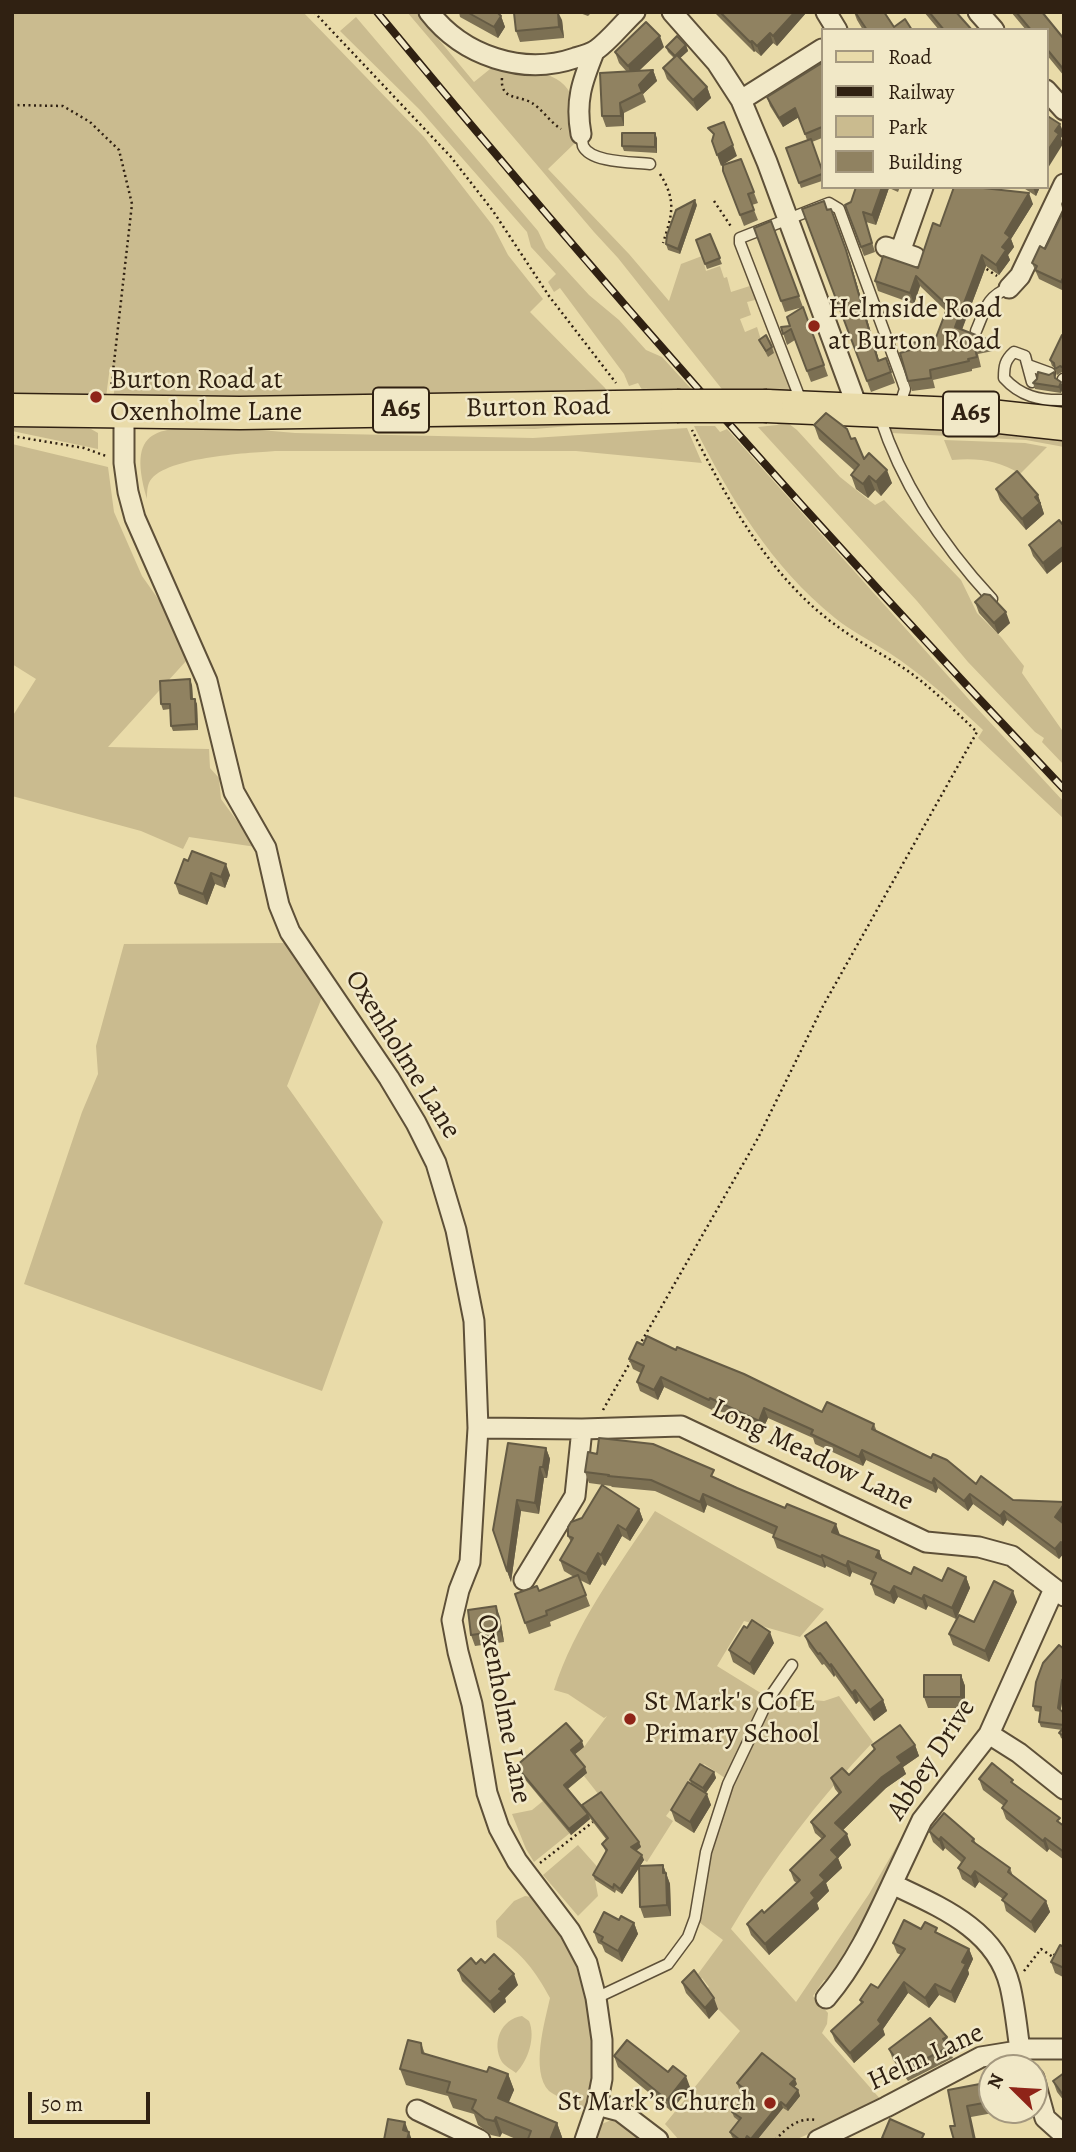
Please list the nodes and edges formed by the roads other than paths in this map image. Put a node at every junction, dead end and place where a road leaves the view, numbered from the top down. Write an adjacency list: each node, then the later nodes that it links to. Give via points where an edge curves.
1 (429, 12): 10 (street, via 452,37 489,57)
2 (635, 12): 9 (street)
3 (672, 12): 13 (street, via 717,63)
4 (826, 12): 6 (street)
5 (978, 12): 7 (street)
6 (836, 28)
7 (991, 28)
8 (820, 50): 13 (street)
9 (594, 52): 10 (street); 11 (street)
10 (559, 64): 11 (street)
11 (580, 89): 15 (street)
12 (1048, 92): 14 (street)
13 (741, 100): 19 (street)
14 (1064, 110)
15 (574, 133): 16 (lane, via 590,154 602,159)
16 (650, 164)
17 (1064, 184): 21 (street, via 1020,276)
18 (922, 189): 20 (street)
19 (787, 218): 27 (lane, via 745,234 740,243); 29 (street); 29 (lane, via 829,204 839,209 905,389)
20 (900, 252)
21 (1007, 284): 22 (lane, via 986,306)
22 (976, 331)
23 (1028, 365): 24 (lane); 26 (lane, via 1034,383); 26 (lane, via 1025,356 1014,352 1006,359 1004,378)
24 (1050, 373)
25 (1063, 404): 26 (main road, Burton Road / A65)
26 (1014, 405): 29 (main road, Burton Road / A65)
27 (804, 408): 29 (main road, Burton Road / A65); 30 (main road, Burton Road / A65, bridge, via 767,406 683,415 621,406)
28 (12, 410): 30 (main road, Burton Road / A65)
29 (878, 410): 31 (lane, via 885,435 934,529)
30 (116, 412): 32 (street, Oxenholme Lane, via 135,519 207,681 234,792 266,848 290,932 389,1078 436,1163 456,1230 474,1321)
31 (992, 600)
32 (478, 1428): 33 (street, Long Meadow Lane); 40 (street, Oxenholme Lane, via 470,1562 452,1620 487,1793 499,1828 570,1931 587,1963)
33 (588, 1429): 34 (street, via 575,1496); 35 (street, Long Meadow Lane, via 673,1425 692,1429 926,1542 979,1547 1012,1556)
34 (524, 1580)
35 (1059, 1592): 37 (street, Abbey Drive)
36 (792, 1665): 40 (lane, via 768,1700 723,1796 688,1937 668,1964)
37 (989, 1734): 38 (street); 39 (street, Abbey Drive, via 922,1820)
38 (1064, 1789)
39 (892, 1884): 41 (street, Abbey Drive, via 859,1953); 43 (street, via 967,1924 995,1954)
40 (596, 1998): 46 (street, Oxenholme Lane, via 603,2079)
41 (826, 1998)
42 (1064, 2049): 44 (street, Helm Lane)
43 (1026, 2054)
44 (1038, 2054)
45 (978, 2059): 51 (street, Helm Lane)
46 (597, 2105): 49 (street, Oxenholme Lane); 50 (street, via 620,2111)
47 (417, 2110): 48 (street)
48 (480, 2140)
49 (585, 2140)
50 (658, 2140)
51 (818, 2140)

